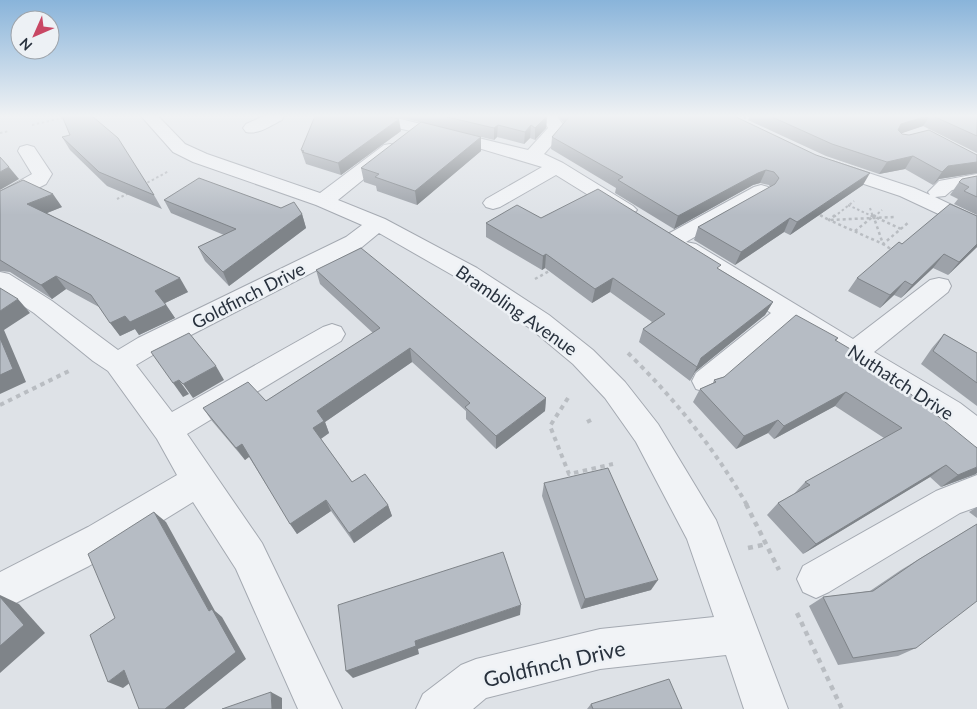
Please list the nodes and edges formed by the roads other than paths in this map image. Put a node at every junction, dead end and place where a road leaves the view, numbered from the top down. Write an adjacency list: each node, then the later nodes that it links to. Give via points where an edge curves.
1 (181, 149): 13 (street, Brambling Avenue)
2 (395, 149): 13 (street)
3 (504, 149): 6 (street, Nuthatch Drive)
4 (538, 149): 6 (street)
5 (27, 151): 12 (street, via 42,174 39,180)
6 (532, 156): 8 (street, Nuthatch Drive)
7 (818, 162): 11 (street, via 872,188)
8 (556, 167): 14 (street); 17 (street, Nuthatch Drive)
9 (977, 180): 11 (street, via 946,185)
10 (761, 191): 17 (street)
11 (936, 198): 16 (street)
12 (0, 200)
13 (323, 200): 15 (street, Brambling Avenue)
14 (493, 202)
15 (377, 224): 23 (street, Goldfinch Drive, via 354,242 148,345); 31 (street, Brambling Avenue, via 470,274 540,322 583,357 615,390 646,433 703,532)
16 (977, 224)
17 (657, 230): 20 (street, Nuthatch Drive)
18 (0, 280): 23 (street, via 43,307)
19 (939, 286): 22 (street)
20 (790, 311): 22 (street, Nuthatch Drive); 24 (street)
21 (332, 334): 25 (street)
22 (856, 352): 26 (street, Nuthatch Drive, via 949,412)
23 (110, 358): 25 (street)
24 (706, 381)
25 (168, 430): 27 (street)
26 (977, 434)
27 (198, 480): 30 (street, via 65,560); 32 (street, via 250,556)
28 (977, 491): 29 (street, via 948,502)
29 (816, 579)
30 (0, 592)
31 (740, 634): 33 (street, Goldfinch Drive, via 600,648 476,680); 34 (street, Brambling Avenue)
32 (320, 709)
33 (438, 709)
34 (766, 709)

